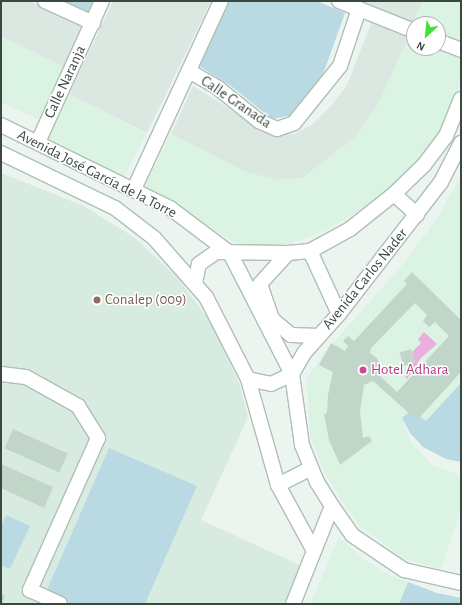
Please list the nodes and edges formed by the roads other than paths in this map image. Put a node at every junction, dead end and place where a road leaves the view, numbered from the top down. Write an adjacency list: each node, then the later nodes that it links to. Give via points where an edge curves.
1 (45, 1): 6 (street)
2 (102, 1): 6 (street, Calle Naranja)
3 (221, 1): 10 (street, Calle Granada)
4 (339, 1): 5 (street)
5 (359, 9): 7 (street); 10 (street, Calle Granada, via 340,66 294,123 276,129 259,121 218,88)
6 (93, 23): 13 (street, Calle Naranja)
7 (406, 28)
8 (446, 44): 9 (street)
9 (461, 50)
10 (188, 71): 16 (street, Calle Granada)
11 (461, 99): 17 (street, via 446,136 424,165)
12 (1, 125): 13 (street, Avenida José García de la Torre)
13 (38, 142): 16 (street, Avenida José García de la Torre)
14 (461, 143): 18 (street, Avenida Carlos Nader, via 441,182)
15 (1, 154): 22 (street, Avenida José García de la Torre, via 115,208 154,238)
16 (134, 189): 20 (street, Avenida José García de la Torre, via 170,208)
17 (394, 194): 18 (street); 19 (street, via 350,228)
18 (416, 216): 23 (street, Avenida Carlos Nader)
19 (310, 250): 21 (street); 23 (street)
20 (230, 253): 21 (street); 22 (street, via 216,252 204,259 196,270); 26 (street, Avenida José García de la Torre)
21 (288, 253): 24 (street, via 260,284 272,319 291,335)
22 (195, 284): 27 (street, Avenida José García de la Torre, via 206,297)
23 (339, 314): 24 (street, Avenida Carlos Nader)
24 (318, 336): 26 (street, Avenida Carlos Nader)
25 (1, 374): 33 (street, via 26,376 78,406 98,438 30,590)
26 (292, 374): 27 (street, via 271,384); 28 (street, Avenida José García de la Torre, via 302,445)
27 (248, 379): 29 (street, Avenida José García de la Torre)
28 (311, 468): 29 (street); 30 (street, Avenida José García de la Torre)
29 (278, 485): 31 (street, Avenida José García de la Torre)
30 (332, 506): 31 (street); 32 (street, Avenida José García de la Torre, via 352,535 404,570)
31 (314, 551): 34 (street)
32 (461, 583)
33 (60, 604)
34 (293, 604)

